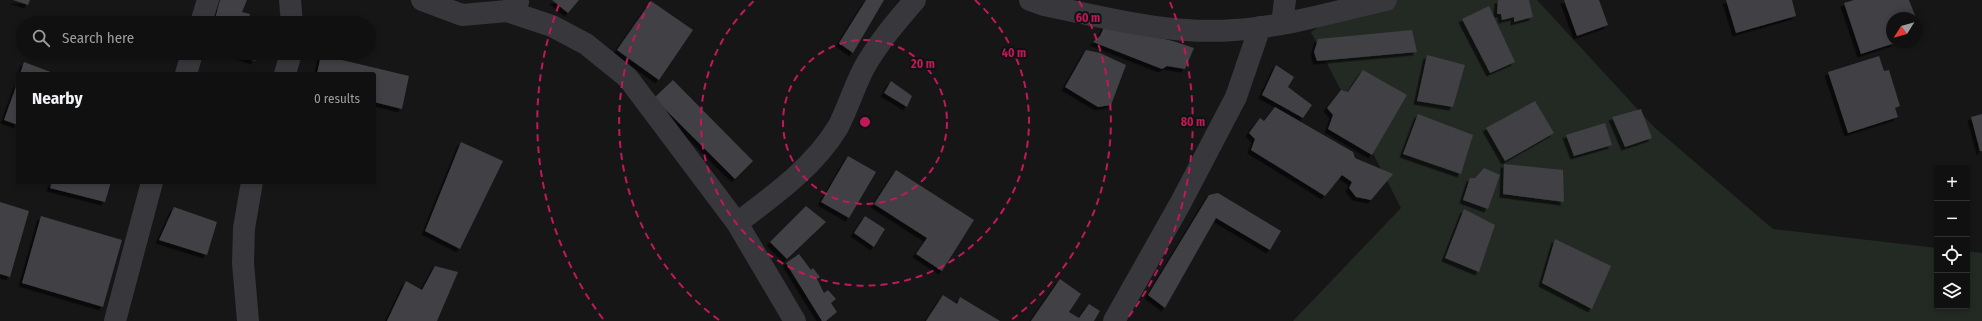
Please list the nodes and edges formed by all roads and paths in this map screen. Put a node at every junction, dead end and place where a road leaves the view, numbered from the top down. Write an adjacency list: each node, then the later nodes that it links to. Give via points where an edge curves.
1 (208, 0): 9 (street)
2 (290, 0): 10 (street)
3 (422, 0): 8 (street, via 462,15)
4 (915, 0): 19 (street, via 882,38 864,69 838,127 812,160 774,195)
5 (1030, 0): 12 (street, via 1135,23 1178,29 1233,30)
6 (1285, 0): 11 (street)
7 (1386, 0): 11 (street)
8 (514, 5): 19 (street, via 586,44 628,78)
9 (203, 16)
10 (291, 16)
11 (1282, 24): 12 (street)
12 (1260, 27): 23 (street, via 1236,97)
13 (190, 60): 15 (street)
14 (289, 60): 16 (street)
15 (187, 72)
16 (286, 72)
17 (151, 184): 20 (street)
18 (252, 184): 21 (street, via 244,228 243,263)
19 (737, 223): 22 (street)
20 (115, 321)
21 (248, 321)
22 (795, 321)
23 (1114, 321)

